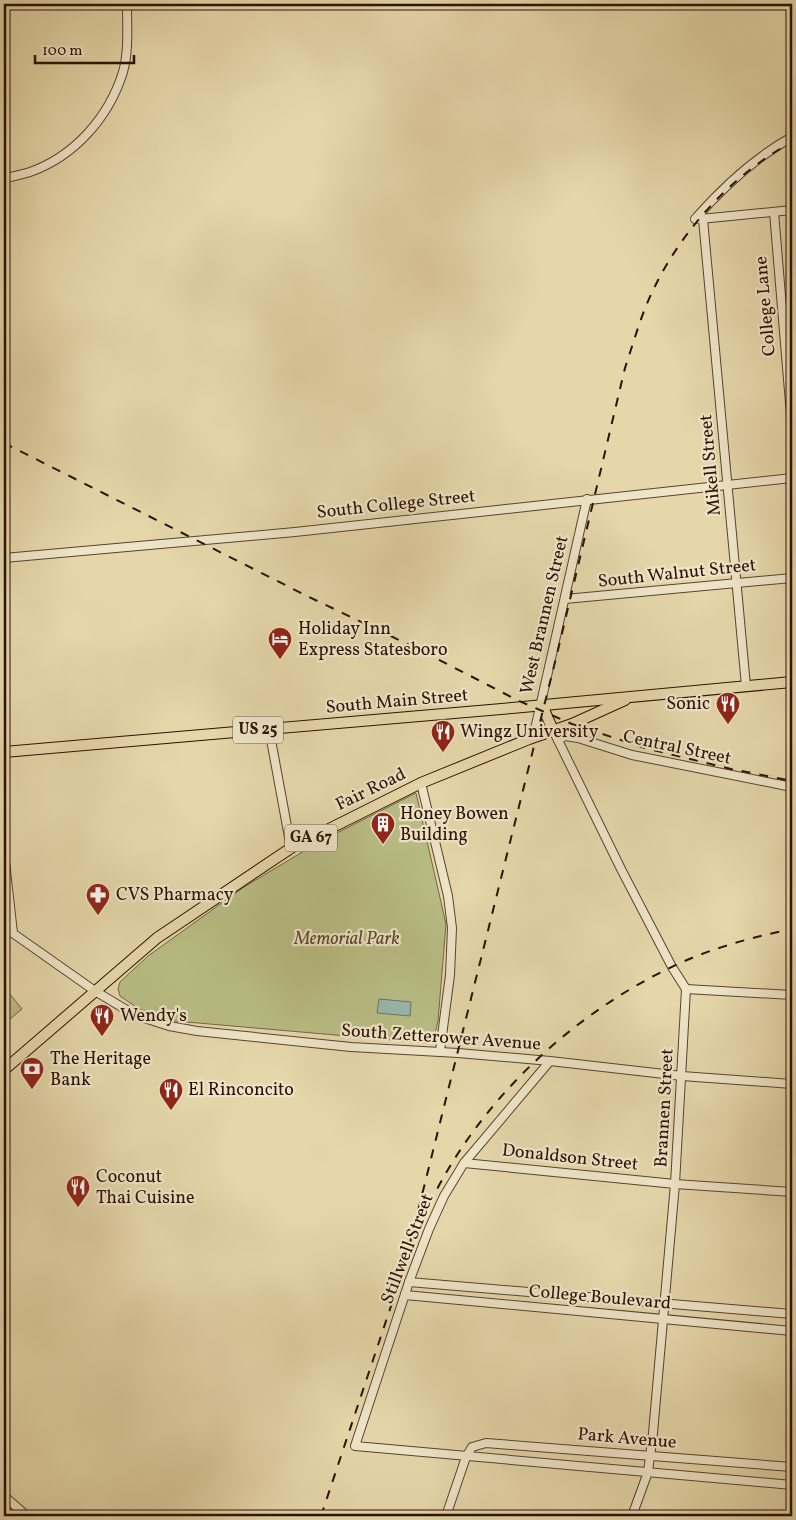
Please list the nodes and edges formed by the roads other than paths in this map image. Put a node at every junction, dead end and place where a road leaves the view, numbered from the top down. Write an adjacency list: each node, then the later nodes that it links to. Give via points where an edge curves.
1 (127, 4): 3 (street, via 123,71 108,107 96,125 50,162 30,172)
2 (792, 137): 6 (street, via 755,161 721,191)
3 (4, 178)
4 (792, 210): 5 (street)
5 (774, 212): 6 (street); 7 (street, College Lane)
6 (699, 219): 9 (street, Mikell Street, via 705,242)
7 (792, 427)
8 (792, 478): 9 (street, South College Street)
9 (727, 485): 10 (street, South College Street); 13 (street, Mikell Street)
10 (587, 499): 11 (street, South College Street, via 295,532); 14 (street, West Brannen Street)
11 (4, 558)
12 (792, 578): 13 (street, South Walnut Street)
13 (737, 583): 14 (street, South Walnut Street); 16 (street, Mikell Street)
14 (565, 599): 18 (street, West Brannen Street)
15 (792, 682): 16 (main road, South Main Street / US 25)
16 (746, 686): 17 (main road, South Main Street / US 25)
17 (633, 697): 18 (main road, South Main Street / US 25); 20 (main road, GA 67)
18 (542, 705): 19 (main road, South Main Street / US 25); 20 (main road); 21 (street, West Brannen Street)
19 (269, 729): 22 (main road, South Main Street / US 25); 25 (street)
20 (555, 735): 21 (main road, Fair Road / GA 67); 24 (street, Central Street, via 578,738 632,755); 29 (street)
21 (533, 738): 23 (main road, Fair Road / GA 67)
22 (4, 752)
23 (422, 783): 25 (main road, Fair Road / GA 67); 32 (street, via 448,896 452,928 450,975)
24 (792, 787)
25 (291, 848): 30 (main road, Fair Road / GA 67, via 157,938)
26 (4, 852): 28 (street)
27 (4, 927): 28 (street, South Zetterower Avenue)
28 (13, 933): 30 (street, South Zetterower Avenue)
29 (686, 989): 31 (street); 35 (street, Brannen Street)
30 (95, 991): 32 (street, South Zetterower Avenue, via 135,1015 177,1027 351,1048); 34 (main road, Fair Road / GA 67)
31 (792, 995)
32 (440, 1052): 33 (street, South Zetterower Avenue)
33 (550, 1061): 35 (street, South Zetterower Avenue); 37 (street, Stillwell Street)
34 (4, 1070)
35 (682, 1076): 36 (street, South Zetterower Avenue); 38 (street, Brannen Street)
36 (792, 1084)
37 (464, 1163): 38 (street, Donaldson Street); 40 (street, Stillwell Street, via 428,1229)
38 (675, 1184): 39 (street, Donaldson Street); 42 (street, Brannen Street)
39 (792, 1192)
40 (409, 1282): 41 (street, Stillwell Street); 42 (street, College Boulevard)
41 (405, 1295): 44 (street, College Boulevard); 46 (street, Stillwell Street)
42 (664, 1304): 43 (street, College Boulevard); 44 (street, Brannen Street)
43 (792, 1314)
44 (663, 1319): 45 (street, College Boulevard); 47 (street, Brannen Street)
45 (792, 1331)
46 (355, 1446): 48 (street, Park Avenue)
47 (650, 1456): 48 (street, Park Avenue, via 486,1443 472,1447); 49 (street, Park Avenue); 50 (street, Brannen Street)
48 (466, 1457): 50 (street, Park Avenue); 56 (street)
49 (792, 1468)
50 (648, 1472): 51 (street, Park Avenue); 57 (street, Brannen Street)
51 (792, 1485)
52 (4, 1496): 53 (street)
53 (12, 1504): 54 (street); 55 (street)
54 (4, 1509)
55 (27, 1516)
56 (446, 1516)
57 (632, 1516)

